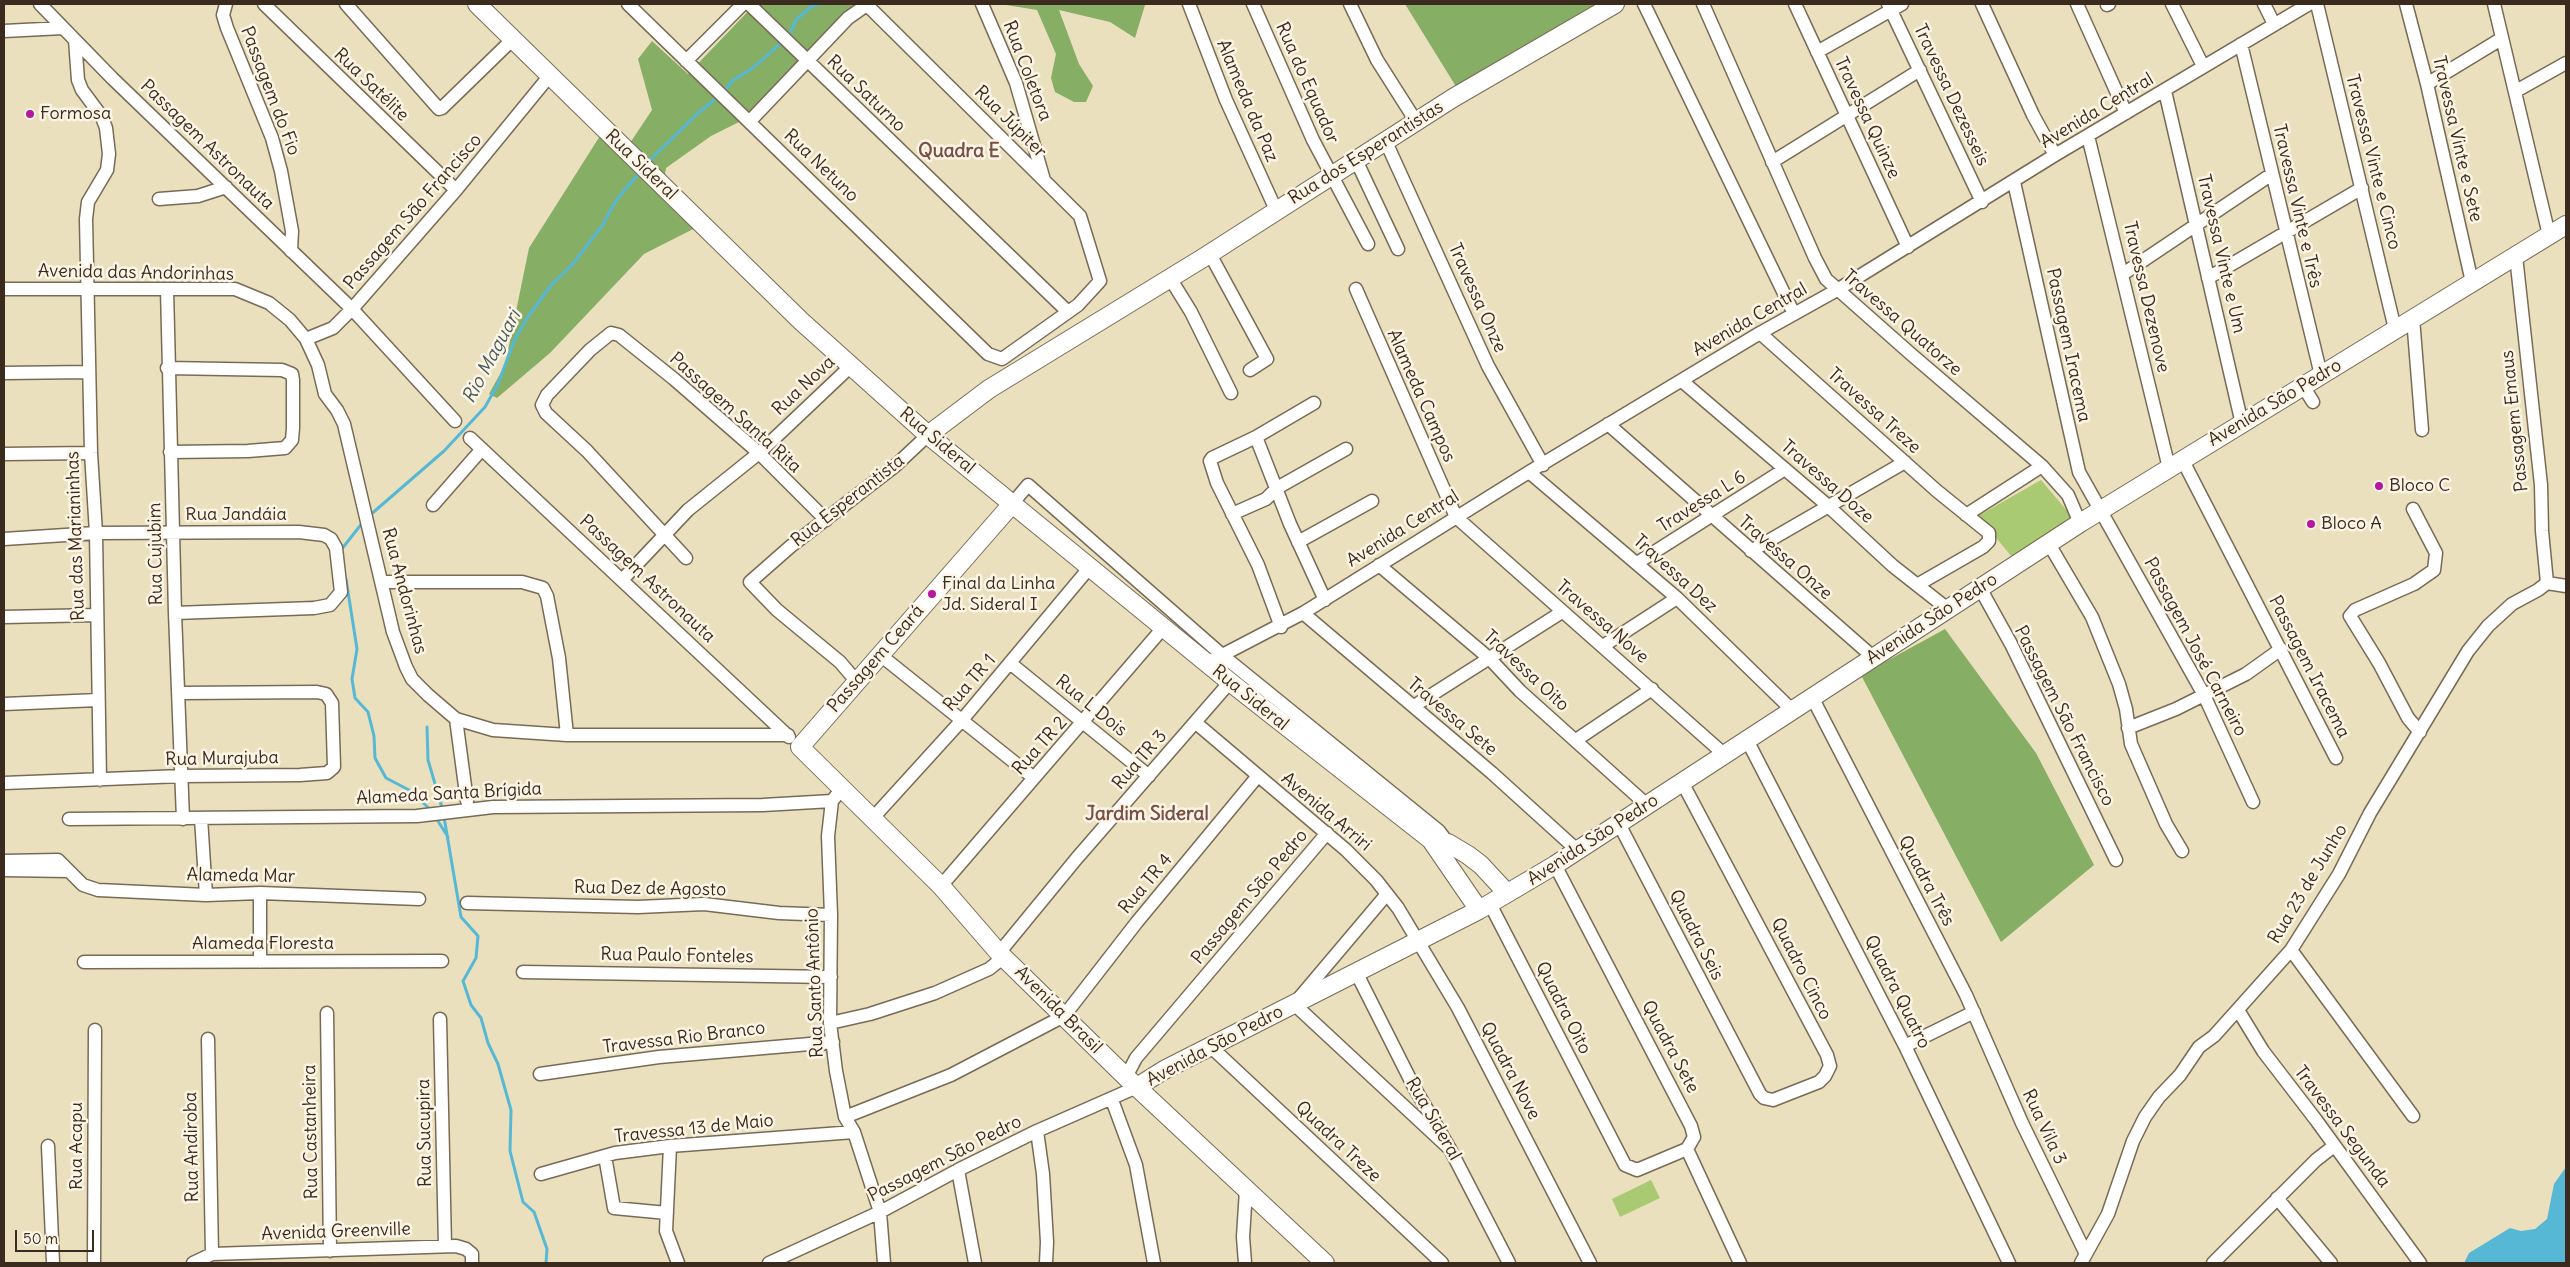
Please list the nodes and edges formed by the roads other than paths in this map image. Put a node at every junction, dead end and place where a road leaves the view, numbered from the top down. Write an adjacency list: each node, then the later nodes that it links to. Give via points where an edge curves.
1 (40, 4): 28 (street, Passagem Astronauta)
2 (226, 4): 70 (street, Passagem do Fio, via 223,15 227,28 272,138 281,171 292,230)
3 (264, 4): 59 (street, Rua Satélite)
4 (346, 4): 30 (street, via 439,108)
5 (477, 4): 30 (main road, Rua Sideral)
6 (628, 4): 35 (street, Rua Netuno)
7 (743, 4): 35 (street)
8 (749, 4): 36 (street, Rua Saturno)
9 (867, 4): 36 (street, via 848,18); 55 (street, Rua Júpiter)
10 (982, 4): 55 (street, Rua Coletora, via 1016,83)
11 (1189, 4): 62 (street, Alameda da Paz, via 1226,100)
12 (1253, 4): 54 (street, Rua do Equador, via 1286,83)
13 (1350, 4): 47 (street, via 1377,60)
14 (1615, 4): 47 (main road, Rua dos Esperantistas)
15 (1644, 4): 85 (street)
16 (1703, 4): 52 (street, Travessa Quatorze)
17 (1795, 4): 34 (street, Travessa Quinze)
18 (1982, 4): 50 (street)
19 (2077, 4): 44 (street)
20 (2172, 4): 38 (street)
21 (2264, 4): 27 (street)
22 (2309, 4): 27 (street, Avenida Central)
23 (2317, 4): 58 (street, Travessa Vinte e Cinco)
24 (2406, 4): 41 (street, Travessa Vinte e Sete)
25 (2494, 4): 31 (street)
26 (1893, 6): 34 (street); 39 (street, Travessa Dezesseis)
27 (2274, 24): 33 (street, Avenida Central)
28 (63, 28): 29 (street); 32 (street, Passagem Astronauta)
29 (4, 31)
30 (514, 38): 40 (main road, Rua Sideral)
31 (2500, 39): 41 (street); 43 (street)
32 (75, 40): 57 (street, Passagem Astronauta); 80 (street, Rua das Marianinhas, via 78,80 102,117 109,154 106,170 86,209)
33 (2241, 44): 38 (street, Avenida Central); 53 (street, Travessa Vinte e Três)
34 (1817, 52): 45 (street, Travessa Quinze)
35 (686, 61): 46 (street, Rua Netuno)
36 (806, 61): 46 (street); 84 (street, Rua Saturno)
37 (2566, 63): 43 (street)
38 (2204, 66): 42 (street, Avenida Central)
39 (1920, 70): 45 (street); 61 (street, Travessa Dezesseis)
40 (551, 74): 59 (street, Passagem São Francisco); 90 (main road, Rua Sideral, via 801,321)
41 (2427, 84): 76 (street, Travessa Vinte e Sete)
42 (2165, 91): 44 (street, Avenida Central); 63 (street, Travessa Vinte e Um)
43 (2516, 91): 66 (street)
44 (2126, 113): 48 (street, Avenida Central)
45 (1846, 117): 52 (street); 68 (street, Travessa Quinze)
46 (750, 121): 84 (street, Rua Netuno, via 988,354 1002,359)
47 (1416, 123): 49 (main road, Rua dos Esperantistas)
48 (2088, 136): 50 (street, Avenida Central); 73 (street, Travessa Dezenove)
49 (1386, 142): 51 (main road, Rua dos Esperantistas); 116 (street, Travessa Onze, via 1488,366)
50 (2055, 156): 56 (street, Avenida Central)
51 (1356, 160): 54 (main road, Rua dos Esperantistas); 69 (street)
52 (1772, 162): 81 (street, Travessa Quatorze, via 1815,258 1826,279)
53 (2272, 174): 63 (street); 65 (street, Travessa Vinte e Três)
54 (1331, 175): 62 (main road, Rua dos Esperantistas); 67 (street)
55 (1044, 180): 84 (street, Rua Júpiter, via 1080,216 1100,281)
56 (2014, 182): 61 (street, Avenida Central); 120 (street, Passagem Iracema)
57 (226, 187): 60 (street, via 198,196); 70 (street, Passagem Astronauta)
58 (2362, 188): 65 (street); 87 (street, Travessa Vinte e Cinco)
59 (456, 190): 82 (street, Passagem São Francisco)
60 (159, 199)
61 (1982, 202): 68 (street, Avenida Central)
62 (1276, 210): 71 (main road, Rua dos Esperantistas)
63 (2196, 225): 73 (street); 75 (street, Travessa Vinte e Um)
64 (2566, 225): 66 (main road, Avenida São Pedro)
65 (2286, 233): 75 (street); 95 (street, Travessa Vinte e Três)
66 (2550, 235): 72 (main road, Avenida São Pedro)
67 (1368, 244)
68 (1908, 247): 81 (street, Avenida Central)
69 (1398, 249)
70 (291, 250): 82 (street, Passagem Astronauta)
71 (1210, 254): 74 (main road, Rua dos Esperantistas); 92 (street, via 1267,359)
72 (2516, 256): 76 (main road, Avenida São Pedro); 148 (street, Passagem Emaus, via 2541,485)
73 (2124, 274): 115 (street, Travessa Dezenove)
74 (1170, 278): 83 (main road, Rua dos Esperantistas); 98 (street)
75 (2208, 278): 103 (street, Travessa Vinte e Um)
76 (2472, 282): 86 (main road, Avenida São Pedro)
77 (166, 289): 80 (street, Avenida das Andorinhas); 89 (street, Avenida das Andorinhas, via 235,290 268,303 290,320); 91 (street, Rua Cujubim)
78 (1356, 289): 131 (street, Alameda Campos)
79 (4, 290): 80 (street, Avenida das Andorinhas)
80 (87, 290): 93 (street, Rua das Marianinhas)
81 (1837, 290): 85 (street, Avenida Central); 117 (street, Travessa Quatorze)
82 (352, 309): 89 (street, Passagem São Francisco, via 333,328); 101 (street, Passagem Astronauta)
83 (1122, 309): 105 (main road, Rua Esperantista, via 989,389)
84 (1068, 311)
85 (1794, 314): 88 (street, Avenida Central)
86 (2413, 318): 87 (main road, Avenida São Pedro); 104 (street)
87 (2395, 329): 95 (main road, Avenida São Pedro)
88 (1760, 333): 96 (street, Avenida Central); 114 (street, Travessa Treze)
89 (306, 340): 147 (street, Rua Andorinhas, via 318,365 325,394 341,417)
90 (852, 365): 105 (main road, Rua Sideral); 111 (street, Rua Nova)
91 (167, 368): 110 (street, Rua Cujubim); 110 (street, via 274,370 292,374 294,414 290,443 280,449)
92 (1250, 370)
93 (89, 372): 94 (street); 112 (street, Rua das Marianinhas)
94 (4, 373)
95 (2321, 375): 97 (main road, Avenida São Pedro)
96 (1682, 381): 102 (street, Avenida Central); 118 (street, Travessa Doze)
97 (2302, 386): 100 (street); 103 (main road, Avenida São Pedro)
98 (1232, 393)
99 (1314, 402): 106 (street)
100 (2313, 402)
101 (455, 421)
102 (1608, 424): 116 (street, Avenida Central); 132 (street, Travessa Onze)
103 (2242, 424): 115 (main road, Avenida São Pedro)
104 (2422, 430)
105 (928, 435): 124 (main road, Rua Sideral); 133 (street, Rua Esperantista, via 895,466)
106 (1256, 437): 122 (street); 129 (street, via 1210,461)
107 (470, 438): 108 (street, Passagem Astronauta)
108 (482, 449): 125 (street); 146 (street, Passagem Astronauta)
109 (1346, 449): 122 (street)
110 (170, 452): 136 (street, Rua Cujubim)
111 (758, 452): 133 (street, Passagem Santa Rita); 137 (street, Rua Nova, via 688,510); 137 (street, Passagem Santa Rita, via 619,335 614,332 606,335 542,405 546,413 618,483)
112 (91, 453): 113 (street); 135 (street, Rua das Marianinhas)
113 (4, 454)
114 (1905, 462): 126 (street); 130 (street, Travessa Treze)
115 (2175, 463): 128 (main road, Avenida São Pedro); 163 (street, Passagem Iracema)
116 (1543, 465): 119 (street, Avenida Central)
117 (2042, 466): 121 (street, Travessa Quatorze); 130 (street)
118 (1785, 469): 126 (street, Travessa Doze); 132 (street, Travessa L 6)
119 (1529, 472): 131 (street, Avenida Central); 143 (street, Travessa Dez)
120 (2079, 472): 121 (street); 128 (street, Passagem Iracema)
121 (2059, 483): 134 (street, Travessa Quatorze)
122 (1278, 488): 129 (street, via 1266,499); 139 (street)
123 (1372, 500): 139 (street)
124 (1012, 504): 145 (main road, Rua Sideral); 164 (main road, Passagem Ceará); 166 (street, via 1028,485)
125 (433, 505)
126 (1827, 505): 141 (street); 149 (street, Travessa Doze)
127 (2413, 509): 184 (street, via 2436,553 2434,570 2414,584 2352,612 2351,619 2408,718)
128 (2100, 511): 134 (main road, Avenida São Pedro); 173 (street, Passagem José Carneiro)
129 (1232, 514): 160 (street, via 1258,565)
130 (1966, 515): 149 (street, Travessa Treze, via 1988,534 1989,541)
131 (1456, 517): 144 (street, Avenida Central); 155 (street, Travessa Nove)
132 (1711, 518): 141 (street, Travessa Onze); 143 (street, Travessa L 6)
133 (826, 520): 169 (street, Rua Esperantista, via 750,582 777,610 840,662)
134 (2080, 523): 140 (main road, Avenida São Pedro)
135 (96, 532): 136 (street, Rua Jandáia); 138 (street, Rua Jandáia); 158 (street, Rua das Marianinhas)
136 (172, 532): 156 (street, Rua Cujubim); 156 (street, Rua Jandáia, via 319,534 329,538 336,548 341,592 335,601 323,607)
137 (664, 535): 142 (street); 146 (street, Rua Nova)
138 (4, 538)
139 (1298, 542): 153 (street)
140 (2049, 544): 151 (main road, Avenida São Pedro); 183 (street, via 2081,597 2101,640 2121,690)
141 (1751, 551): 165 (street, Travessa Onze)
142 (686, 558)
143 (1637, 563): 152 (street, Travessa Dez)
144 (1379, 565): 153 (street, Avenida Central); 167 (street, Travessa Oito)
145 (1090, 567): 161 (main road, Rua Sideral); 168 (street, Rua TR 1)
146 (622, 580): 188 (street, Passagem Astronauta)
147 (382, 582): 179 (street, Rua Andorinhas, via 393,632 408,673); 185 (street, via 522,582 543,588 559,658)
148 (2547, 583): 150 (street); 184 (street, Rua 23 de Junho, via 2512,604 2488,626 2460,663)
149 (1916, 585): 154 (street, Travessa Doze)
150 (2566, 586)
151 (1980, 588): 154 (main road, Avenida São Pedro); 212 (street, Passagem São Francisco, via 2011,644)
152 (1677, 598): 162 (street); 178 (street, Travessa Dez)
153 (1325, 600): 157 (street, Avenida Central)
154 (1949, 610): 165 (main road, Avenida São Pedro)
155 (1562, 612): 162 (street, Travessa Nove); 167 (street)
156 (175, 613): 172 (street, Rua Cujubim)
157 (1303, 613): 160 (street, Avenida Central); 177 (street, Travessa Sete)
158 (96, 616): 159 (street); 175 (street, Rua das Marianinhas)
159 (4, 617)
160 (1281, 626): 166 (street, Avenida Central)
161 (1163, 628): 166 (main road, Rua Sideral); 181 (street, Rua TR 2)
162 (1603, 646): 171 (street, Travessa Nove)
163 (2281, 649): 173 (street, via 2246,674); 190 (street, Passagem Iracema)
164 (880, 654): 169 (main road, Passagem Ceará); 180 (street)
165 (1873, 657): 174 (main road, Avenida São Pedro)
166 (1215, 659): 170 (main road, Rua Sideral); 208 (street, via 1439,831)
167 (1490, 659): 177 (street); 186 (street, Travessa Oito, via 1520,691)
168 (1010, 663): 180 (street, Rua TR 1); 181 (street, Rua L Dois)
169 (857, 682): 188 (main road, Passagem Ceará)
170 (1230, 682): 182 (street, Rua TR 3); 208 (main road, Rua Sideral)
171 (1652, 689): 186 (street); 189 (street, Travessa Nove)
172 (180, 693): 191 (street, Rua Cujubim); 191 (street, Rua Murajuba, via 322,693 332,703 335,758 327,773)
173 (2204, 695): 183 (street, via 2176,710); 200 (street, Passagem José Carneiro)
174 (1812, 697): 178 (main road, Avenida São Pedro); 236 (street, Quadra Três)
175 (98, 700): 176 (street); 195 (street, Rua das Marianinhas)
176 (4, 704)
177 (1414, 706): 209 (street, Travessa Sete)
178 (1791, 710): 187 (main road, Avenida São Pedro)
179 (456, 719): 185 (street, Rua Andorinhas, via 493,730); 199 (street)
180 (962, 720): 194 (street); 203 (street, Rua TR 1)
181 (1084, 722): 192 (street, Rua L Dois); 194 (street, Rua TR 2)
182 (1196, 723): 192 (street, Rua TR 3); 193 (street, Avenida Arriri)
183 (2128, 728): 210 (street, via 2136,757 2166,824)
184 (2420, 732): 226 (street, Rua 23 de Junho)
185 (567, 736): 188 (street, Rua Andorinhas)
186 (1576, 740): 201 (street, Travessa Oito)
187 (1747, 740): 189 (main road, Avenida São Pedro); 245 (street, Quadra Quatro)
188 (794, 741): 198 (main road, Avenida Brasil)
189 (1724, 754): 196 (main road, Avenida São Pedro)
190 (2336, 758)
191 (182, 776): 195 (street, Rua Murajuba); 205 (street, Rua Cujubim)
192 (1149, 776): 227 (street, Rua TR 3)
193 (1257, 777): 207 (street, Avenida Arriri); 238 (street, Rua TR 4)
194 (1034, 778): 216 (street, Rua TR 2)
195 (100, 780): 197 (street, Rua Murajuba)
196 (1682, 782): 201 (main road, Avenida São Pedro); 246 (street, Quadro Cinco, via 1830,1066 1826,1076 1818,1082 1782,1098 1768,1100 1760,1094)
197 (4, 783)
198 (837, 795): 202 (street, Alameda Santa Brígida, via 754,805 493,807 417,816); 203 (main road, Avenida Brasil); 224 (street, Rua Santo Antônio, via 828,836)
199 (467, 801)
200 (2253, 802)
201 (1647, 805): 206 (main road, Avenida São Pedro)
202 (201, 818): 205 (street, Alameda Santa Brígida); 220 (street)
203 (872, 818): 216 (main road, Avenida Brasil)
204 (69, 819): 205 (street, Alameda Santa Brígida)
205 (183, 819)
206 (1619, 824): 209 (main road, Avenida São Pedro); 246 (street, Quadra Seis)
207 (1327, 833): 219 (street, Avenida Arriri, via 1362,865); 248 (street, Passagem São Pedro, via 1136,1058)
208 (1439, 841): 218 (main road, Rua Sideral, via 1482,865); 223 (main road, Rua Sideral)
209 (1577, 850): 213 (main road, Avenida São Pedro)
210 (2182, 851)
211 (4, 860): 215 (street, Alameda Mar, via 58,860)
212 (2116, 860)
213 (1555, 865): 218 (main road, Avenida São Pedro); 257 (street, Quadra Sete, via 1691,1126 1694,1137)
214 (4, 870): 215 (street)
215 (69, 870): 220 (street, Alameda Mar, via 84,885 98,890)
216 (941, 886): 227 (main road, Avenida Brasil)
217 (260, 893): 220 (street, Alameda Mar); 221 (street, Alameda Mar); 230 (street)
218 (1507, 893): 223 (main road, Avenida São Pedro)
219 (1387, 894): 225 (street, Avenida Arriri); 234 (street, Avenida São Pedro)
220 (206, 895)
221 (419, 899)
222 (468, 903): 224 (street, Rua Dez de Agosto, via 638,907 704,904)
223 (1484, 907): 225 (main road, Avenida São Pedro); 257 (street, Quadra Oito, via 1625,1165 1637,1170)
224 (831, 915): 233 (street, Rua Santo Antônio)
225 (1419, 940): 232 (main road, Avenida São Pedro); 285 (street, Quadra Nove, via 1458,1008)
226 (2292, 950): 235 (street, Rua 23 de Junho); 250 (street)
227 (1001, 955): 238 (main road, Avenida Brasil); 240 (street, via 989,969 935,993)
228 (442, 960): 230 (street, Alameda Floresta)
229 (84, 962): 230 (street, Alameda Floresta)
230 (260, 962)
231 (523, 972): 233 (street, Rua Paulo Fonteles)
232 (1357, 974): 234 (main road, Avenida São Pedro); 258 (street, Rua Sideral, via 1414,1087)
233 (831, 977): 240 (street, Rua Santo Antônio)
234 (1294, 1004): 244 (main road, Avenida São Pedro); 258 (street)
235 (2238, 1010): 256 (street, Travessa Segunda, via 2263,1051); 270 (street, Rua 23 de Junho, via 2199,1047 2145,1117 2133,1141 2108,1214)
236 (1974, 1012): 245 (street); 270 (street, Rua Vila 3)
237 (327, 1013): 267 (street, Rua Castanheira)
238 (1064, 1016): 248 (main road, Avenida Brasil); 251 (street, via 951,1074)
239 (440, 1019): 266 (street, Rua Sucupira)
240 (830, 1023): 243 (street, Rua Santo Antônio)
241 (95, 1030): 272 (street, Rua Acapu)
242 (208, 1039): 268 (street, Rua Andiroba)
243 (833, 1042): 247 (street, Travessa Rio Branco, via 658,1057); 251 (street, Rua Santo Antônio)
244 (1210, 1046): 248 (main road, Avenida São Pedro, via 1164,1070); 283 (street, Quadra Treze)
245 (1905, 1046): 287 (street, Quadra Quatro)
246 (1742, 1062)
247 (540, 1074)
248 (1132, 1082): 249 (street, Passagem São Pedro); 262 (main road, Avenida Brasil)
249 (1112, 1100): 252 (street, Passagem São Pedro); 280 (street, via 1136,1164)
250 (2413, 1116)
251 (845, 1117): 253 (street, Rua Santo Antônio)
252 (1037, 1131): 260 (street, Passagem São Pedro); 279 (street, via 1043,1174)
253 (854, 1132): 255 (street, Travessa 13 de Maio); 264 (street, Rua Santo Antônio)
254 (48, 1146): 271 (street)
255 (670, 1146): 259 (street, Travessa 13 de Maio); 265 (street)
256 (2334, 1146): 263 (street); 290 (street, Travessa Segunda)
257 (1687, 1148): 286 (street)
258 (1450, 1149): 284 (street, Rua Sideral)
259 (605, 1156): 261 (street, Travessa 13 de Maio); 265 (street, via 614,1208)
260 (958, 1170): 264 (street, Passagem São Pedro); 278 (street)
261 (541, 1174)
262 (1246, 1190): 281 (street); 282 (main road, Avenida Brasil)
263 (2277, 1198): 288 (street); 289 (street)
264 (880, 1212): 269 (street, Passagem São Pedro); 277 (street, Rua Santo Antônio)
265 (667, 1213): 275 (street, via 666,1231)
266 (445, 1246): 267 (street, Avenida Greenville); 274 (street, Avenida Greenville, via 466,1249 472,1254)
267 (330, 1250): 268 (street, Avenida Greenville)
268 (212, 1254): 273 (street, Avenida Greenville)
269 (793, 1258): 276 (street, Passagem São Pedro)
270 (2084, 1259)
271 (53, 1263)
272 (94, 1263)
273 (193, 1263)
274 (472, 1263)
275 (678, 1263)
276 (769, 1263)
277 (884, 1263)
278 (975, 1263)
279 (1046, 1263)
280 (1154, 1263)
281 (1245, 1263)
282 (1325, 1263)
283 (1442, 1263)
284 (1509, 1263)
285 (1590, 1263)
286 (1740, 1263)
287 (2009, 1263)
288 (2213, 1263)
289 (2331, 1263)
290 (2420, 1263)

